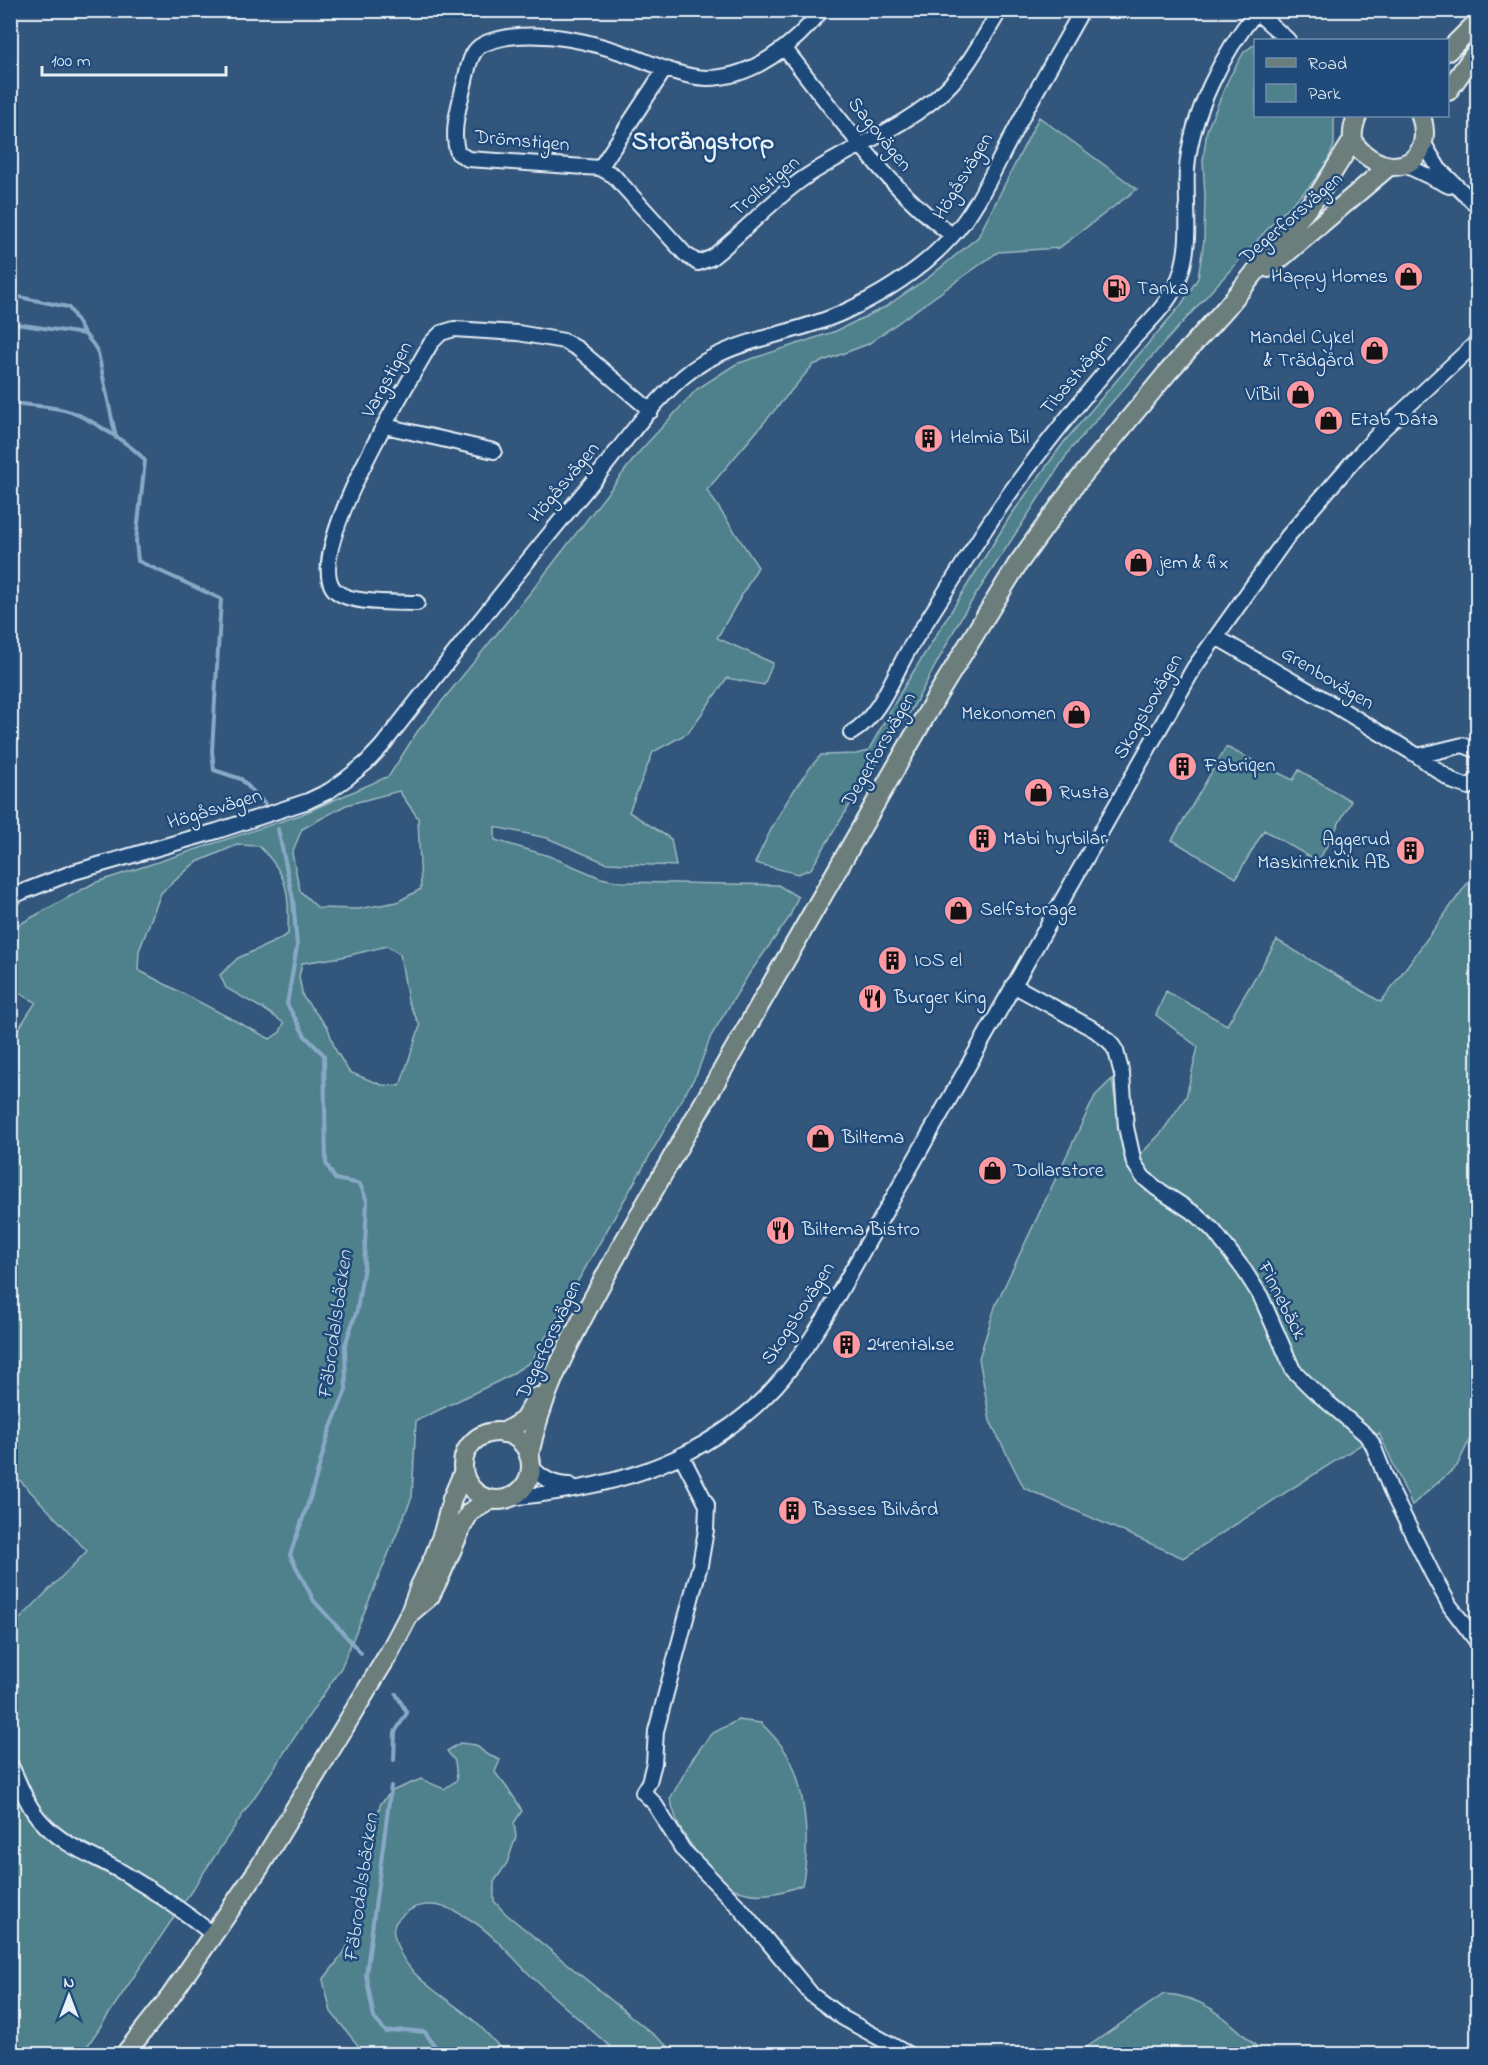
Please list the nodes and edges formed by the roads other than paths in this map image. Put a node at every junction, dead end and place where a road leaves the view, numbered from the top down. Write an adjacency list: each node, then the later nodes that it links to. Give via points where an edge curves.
1 (822, 10): 7 (street, Drömstigen)
2 (1000, 10): 15 (street, Trollstigen, via 971,58 944,91)
3 (1083, 10): 20 (street, Högåsvägen, via 974,207)
4 (1256, 11): 6 (street); 28 (street, Tibastvägen, via 1222,62 1196,125 1187,170 1188,241 1177,283 1160,310 1083,397 1026,472 985,529 875,710)
5 (1478, 21): 9 (main road)
6 (1287, 39)
7 (785, 49): 10 (street, Drömstigen, via 741,72 724,76 707,78); 15 (street, Sagovägen)
8 (1478, 49): 11 (main road)
9 (1449, 50)
10 (665, 69): 17 (street); 17 (street, Drömstigen, via 590,42 555,36 502,38 475,50 459,105 455,143 458,153 468,159)
11 (1449, 90)
12 (1355, 117): 14 (main road)
13 (1426, 126): 16 (main road, Degerforsvägen, via 1421,151); 18 (street, via 1439,169)
14 (1353, 140): 16 (main road, via 1371,160); 21 (main road, Degerforsvägen, via 1319,194)
15 (861, 145): 17 (street, Trollstigen, via 799,182 711,258 699,263 686,255 613,175); 20 (street, Sagovägen, via 897,188)
16 (1396, 165): 18 (street, via 1439,180); 21 (main road, Degerforsvägen, via 1292,247)
17 (600, 168)
18 (1466, 197): 19 (street)
19 (1478, 207)
20 (952, 235): 23 (street, Högåsvägen, via 928,260 843,313 735,346 708,360 685,375)
21 (1226, 308): 34 (main road, Degerforsvägen, via 1077,482 994,601)
22 (1478, 341): 27 (street, Skogsbovägen, via 1355,459 1288,536)
23 (651, 411): 24 (street, Vargstigen, via 564,341 454,329 441,333 430,343); 32 (street, Högåsvägen, via 501,591 382,746 346,779 285,810)
24 (385, 426): 25 (street); 26 (street, Vargstigen, via 334,533 329,576 333,588 341,595)
25 (494, 451)
26 (417, 603)
27 (1216, 637): 30 (street, Grenbovägen); 33 (street, Skogsbovägen, via 1158,729)
28 (850, 734)
29 (1478, 751): 30 (street, via 1463,745)
30 (1418, 756): 31 (street, Grenbovägen, via 1454,782 1469,787)
31 (1478, 779)
32 (14, 891)
33 (1013, 985): 36 (street, Skogsbovägen, via 805,1348 769,1394 733,1423); 43 (street, Finnebäck, via 1110,1042 1122,1074 1126,1127 1134,1162 1143,1177 1197,1215 1214,1232 1261,1298 1293,1370 1372,1443 1433,1575)
34 (621, 1247): 35 (main road, Degerforsvägen, via 571,1325 531,1410 524,1420); 37 (main road, Degerforsvägen, via 551,1386)
35 (503, 1433): 37 (main road, via 521,1442); 38 (main road, via 490,1433 472,1442 465,1454)
36 (681, 1455): 39 (street, Skogsbovägen, via 661,1465); 47 (street, via 707,1505 706,1530 656,1731 654,1763 643,1792 683,1850 740,1908 812,1995)
37 (530, 1461): 39 (street, Skogsbovägen, via 536,1472 552,1482); 40 (main road, via 525,1485)
38 (463, 1473): 41 (main road, via 473,1491); 42 (main road)
39 (584, 1486): 40 (street, Skogsbovägen)
40 (510, 1498): 41 (main road)
41 (490, 1500): 42 (main road, via 470,1512 429,1596)
42 (410, 1613): 45 (main road, via 326,1759)
43 (1478, 1643)
44 (10, 1764): 45 (street, via 39,1820 64,1842 126,1874)
45 (214, 1935): 46 (main road)
46 (125, 2055)
47 (908, 2055)

